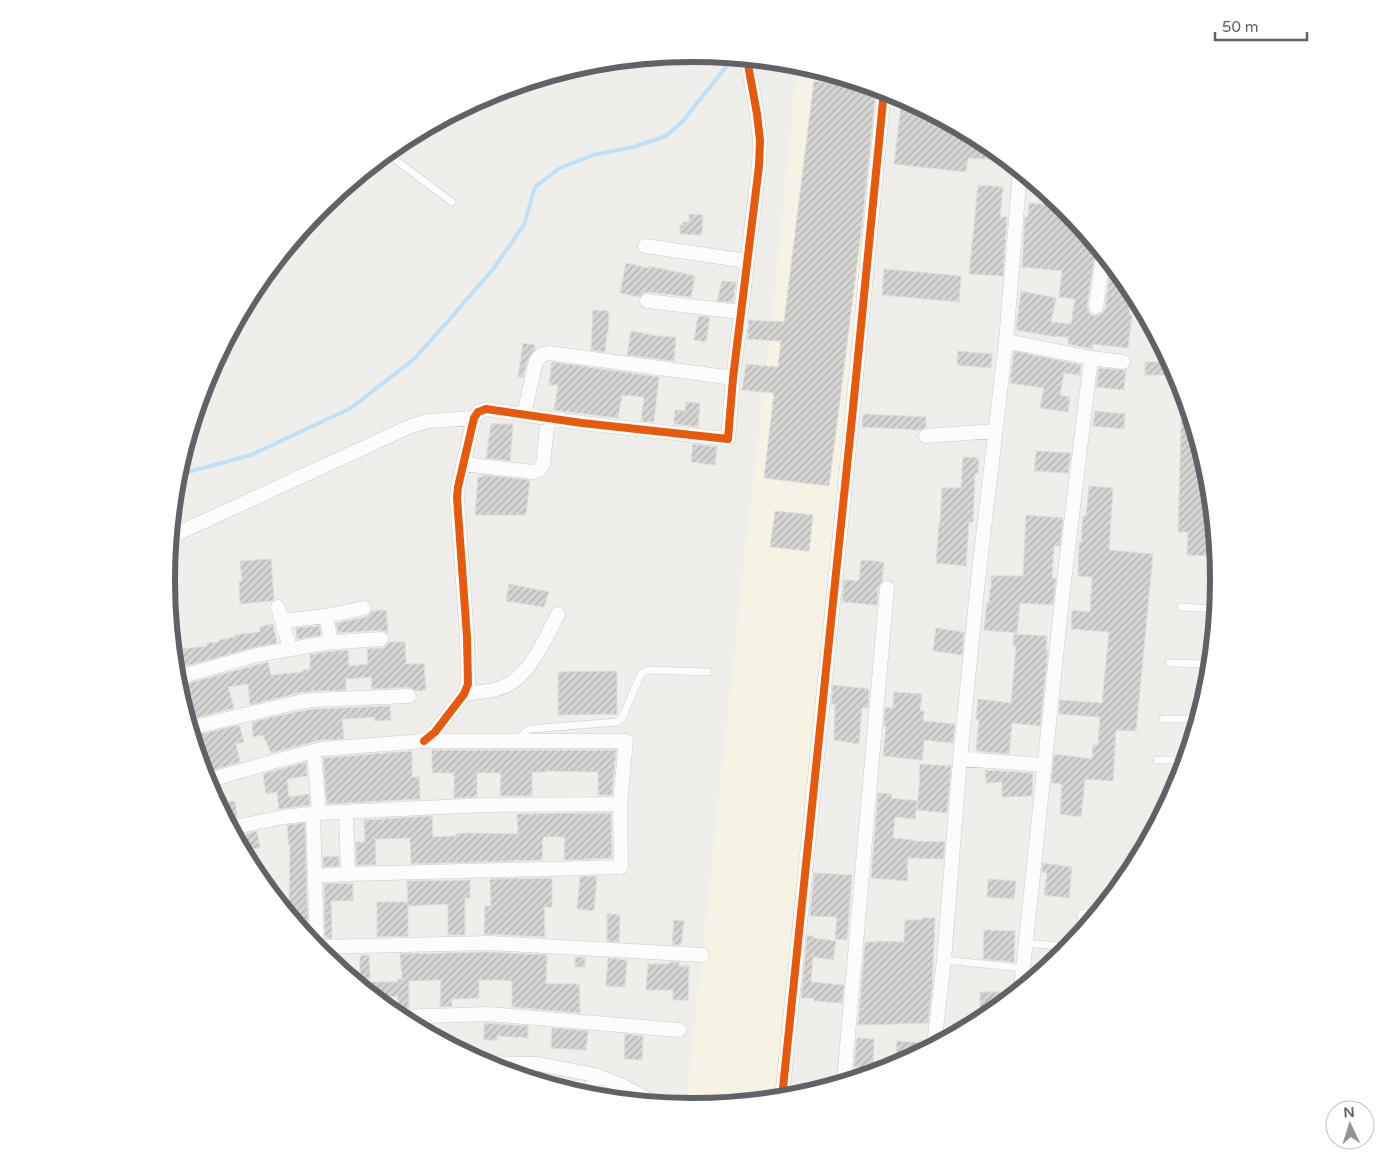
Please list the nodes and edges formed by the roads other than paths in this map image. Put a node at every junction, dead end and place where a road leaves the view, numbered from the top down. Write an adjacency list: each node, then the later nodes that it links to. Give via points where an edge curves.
1 (748, 66): 7 (street, via 760,140)
2 (883, 99): 72 (street)
3 (394, 158): 5 (lane)
4 (1019, 179): 12 (street)
5 (452, 202)
6 (645, 246): 7 (street)
7 (746, 261): 11 (street)
8 (1102, 264): 10 (street)
9 (647, 301): 11 (street)
10 (1096, 307)
11 (740, 312): 15 (street)
12 (1006, 341): 13 (street); 19 (street)
13 (1091, 358): 14 (street); 47 (street)
14 (1123, 362)
15 (733, 378): 16 (street, via 549,353 536,361); 18 (street, via 728,439)
16 (524, 414): 17 (street, via 486,409); 18 (street)
17 (474, 418): 21 (street); 22 (street, via 428,421 411,426)
18 (548, 418): 21 (street, via 539,470)
19 (995, 432): 20 (street); 44 (street)
20 (926, 436)
21 (463, 464): 36 (street, via 457,498 467,637 468,684)
22 (177, 534)
23 (887, 588): 69 (street)
24 (1181, 607): 26 (lane)
25 (364, 608): 28 (street)
26 (1209, 609)
27 (558, 614): 36 (street, via 535,657 518,678 502,688)
28 (326, 616): 30 (street); 31 (street, via 280,614)
29 (381, 639): 30 (street)
30 (331, 642): 31 (street)
31 (290, 649): 35 (street)
32 (1169, 663): 33 (lane)
33 (1203, 664)
34 (708, 672): 42 (lane, via 646,670 617,722 530,729)
35 (184, 676)
36 (464, 694): 41 (street, via 435,732)
37 (409, 696): 40 (street, via 299,702)
38 (1191, 718): 39 (lane)
39 (1163, 719)
40 (197, 726)
41 (424, 741): 42 (street); 43 (street)
42 (518, 741): 49 (street, via 626,741)
43 (314, 751): 48 (street); 51 (street)
44 (960, 759): 47 (street); 62 (street)
45 (1157, 760): 46 (lane)
46 (1178, 760)
47 (1044, 765): 58 (street)
48 (214, 779)
49 (620, 804): 50 (street, via 484,805); 53 (street, via 622,867)
50 (346, 812): 51 (street); 53 (street)
51 (316, 813): 52 (street); 54 (street)
52 (237, 827)
53 (348, 874): 54 (street)
54 (316, 876): 57 (street)
55 (1088, 913): 56 (lane, via 1082,913)
56 (1081, 922)
57 (317, 935)
58 (1026, 943): 59 (lane); 63 (street)
59 (1058, 946)
60 (328, 947): 61 (street, via 489,943)
61 (702, 955)
62 (944, 960): 63 (lane); 67 (street)
63 (1023, 968): 64 (street)
64 (1022, 979)
65 (415, 1016): 66 (street, via 488,1014)
66 (678, 1030)
67 (935, 1037)
68 (509, 1063): 70 (street, via 538,1064)
69 (845, 1074)
70 (595, 1075): 71 (street); 73 (street)
71 (591, 1088)
72 (783, 1088)
73 (639, 1094)

